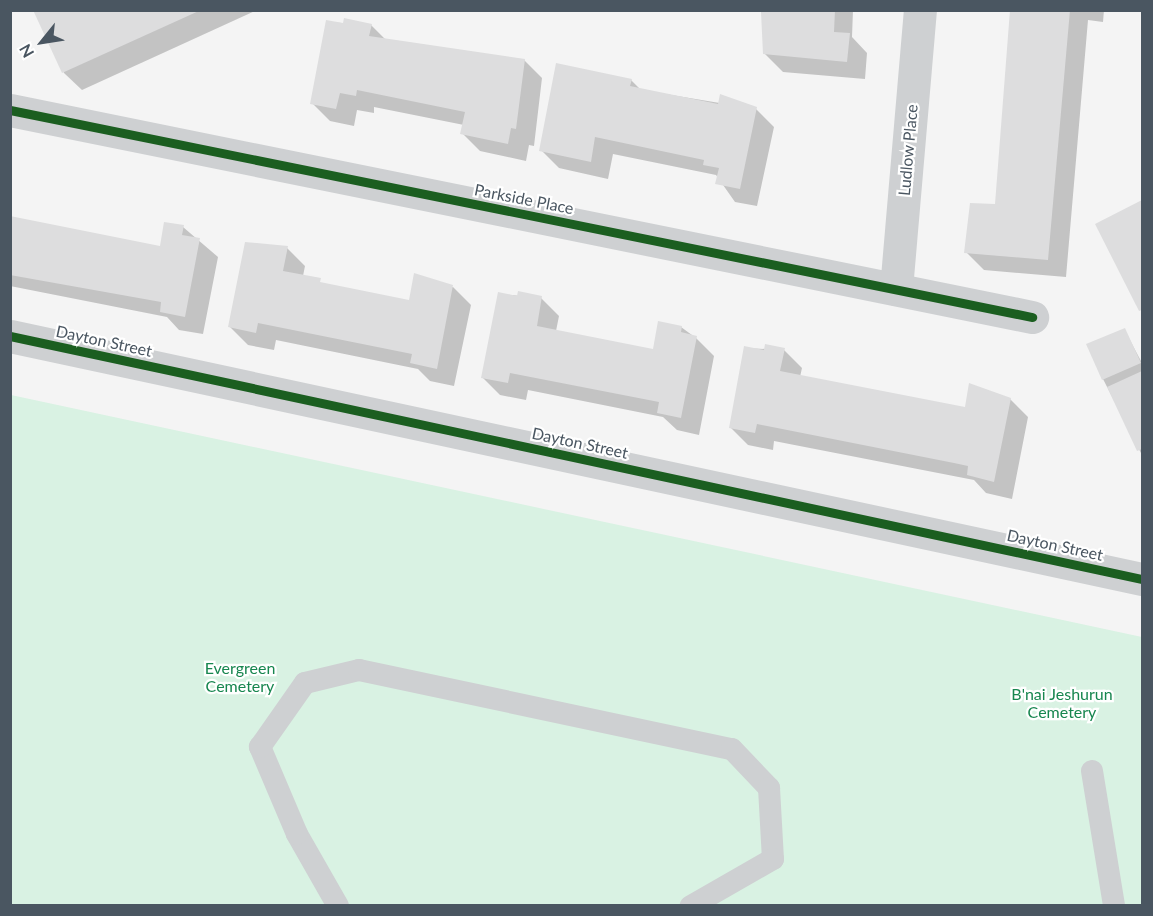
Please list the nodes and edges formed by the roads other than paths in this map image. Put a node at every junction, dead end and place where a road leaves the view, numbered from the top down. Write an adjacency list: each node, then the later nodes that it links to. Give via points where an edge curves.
1 (920, 10): 3 (street, Ludlow Place)
2 (10, 110): 3 (street, Parkside Place)
3 (897, 289): 4 (street, Parkside Place)
4 (1032, 317)
5 (10, 336): 6 (street, Dayton Street)
6 (1143, 579)
7 (1092, 771): 10 (lane)
8 (338, 906): 9 (lane, via 297,834 261,747 305,683 359,670 732,749 770,788 773,859)
9 (691, 906)
10 (1114, 906)

